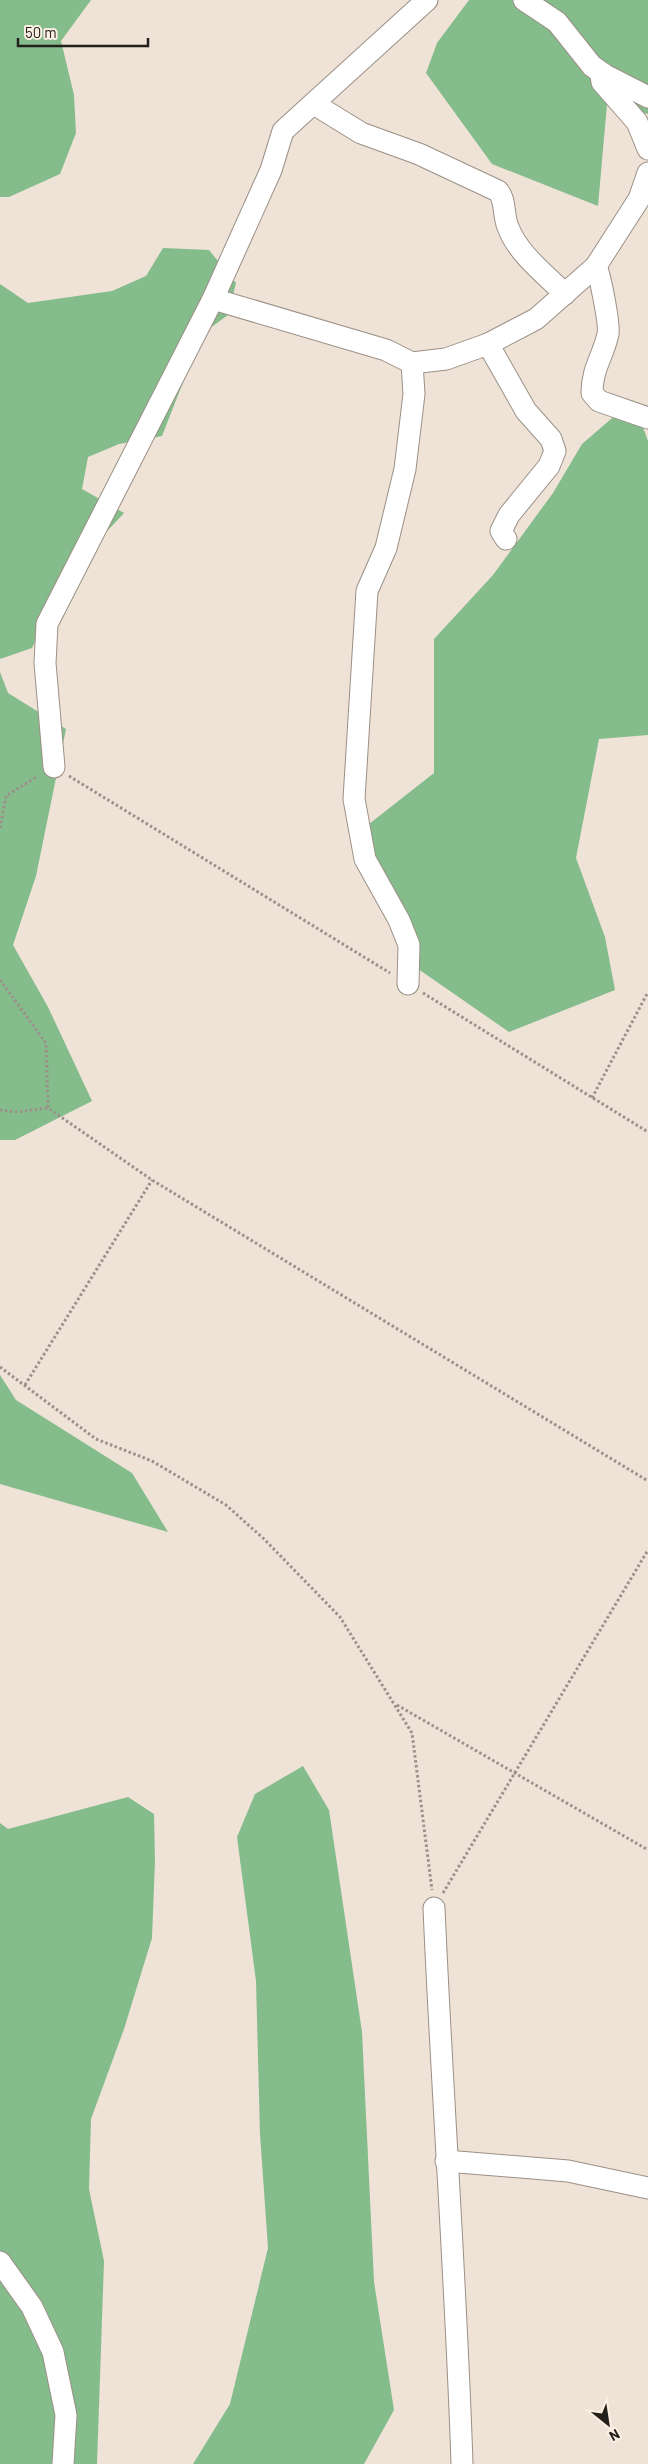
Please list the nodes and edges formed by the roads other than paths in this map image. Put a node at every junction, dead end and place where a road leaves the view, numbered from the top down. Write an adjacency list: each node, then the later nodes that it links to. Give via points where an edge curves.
1 (427, 0): 5 (street)
2 (524, 0): 3 (street, via 557,22 592,66)
3 (600, 71): 4 (street); 6 (street, via 602,82 637,122)
4 (648, 97)
5 (314, 104): 9 (street, via 360,133 419,154 498,191 502,195 508,227 520,249); 10 (street, via 283,132 271,170)
6 (648, 149)
7 (648, 174): 8 (street, via 639,199)
8 (596, 266): 9 (street); 13 (street, via 609,332 592,375 592,393 599,401)
9 (565, 294): 11 (street, via 536,320)
10 (213, 298): 12 (street, via 386,350); 15 (street, via 47,624 45,663)
11 (488, 344): 12 (street, via 446,359); 14 (street, via 526,412 551,439 555,451 549,466 508,515 501,531)
12 (412, 362): 16 (street, via 414,394 405,469 386,548 367,590 354,799 365,859 409,945)
13 (648, 418)
14 (506, 539)
15 (54, 767)
16 (408, 984)
17 (434, 1908): 18 (street)
18 (446, 2161): 19 (street, via 568,2171); 22 (street, via 457,2315)
19 (648, 2188)
20 (0, 2262): 21 (street, via 32,2307 54,2352 66,2415)
21 (63, 2464)
22 (462, 2464)

